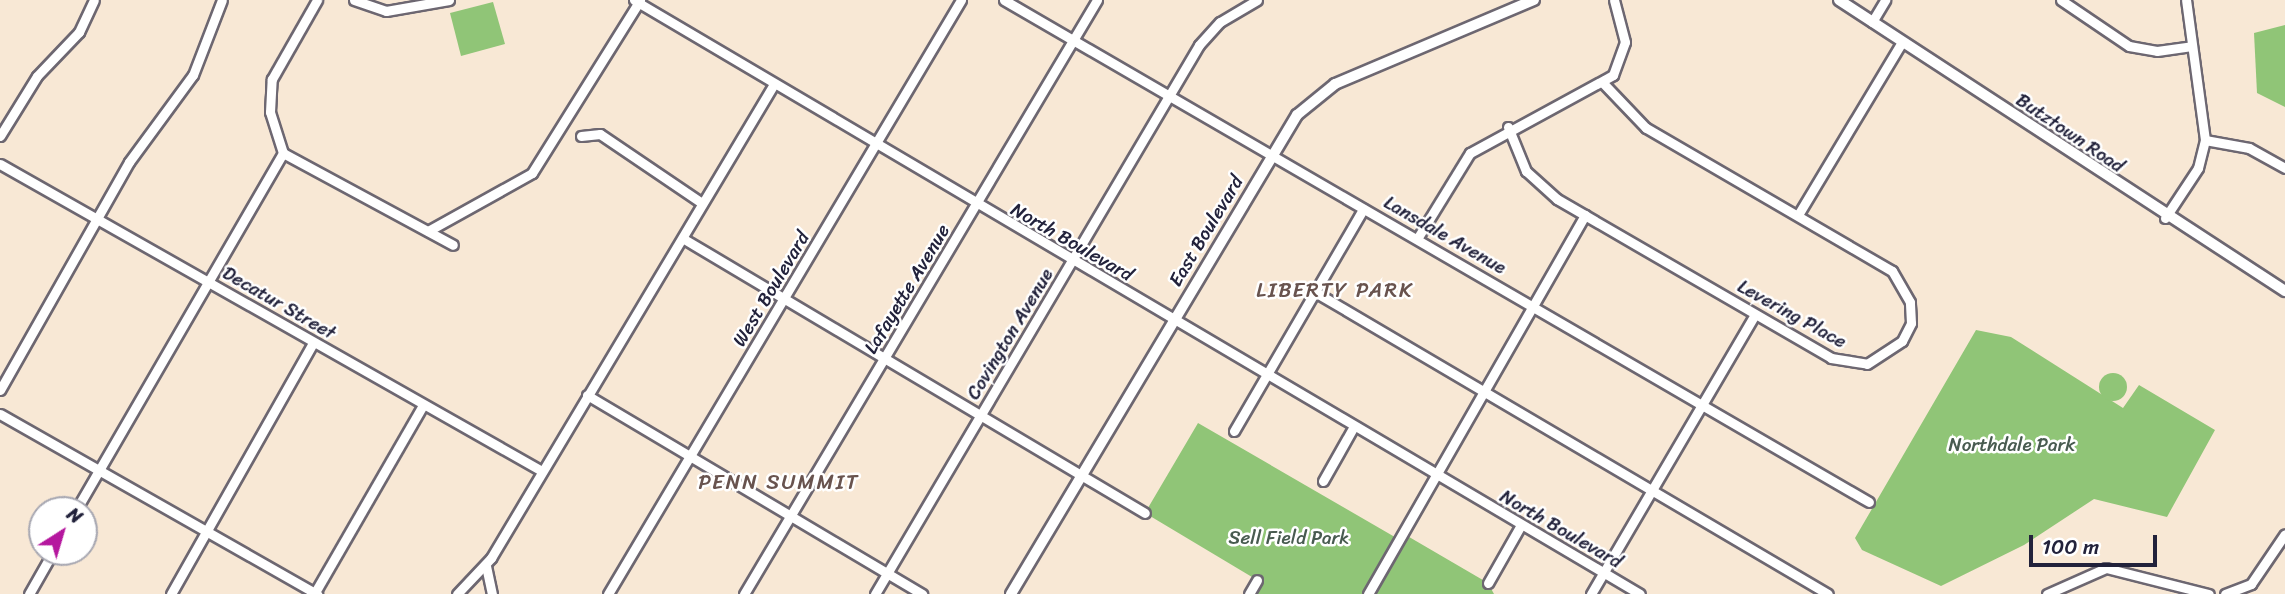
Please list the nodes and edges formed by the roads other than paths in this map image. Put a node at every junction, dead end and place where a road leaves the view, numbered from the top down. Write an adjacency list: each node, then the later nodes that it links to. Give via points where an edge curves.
1 (94, 0): 26 (street, via 79,32 26,90)
2 (222, 0): 40 (street, via 193,75 141,144)
3 (317, 0): 30 (street, via 272,79 270,112)
4 (354, 0): 17 (street, via 386,11)
5 (449, 0): 17 (street)
6 (961, 0): 29 (street, West Boulevard)
7 (1004, 0): 19 (street, Lansdale Avenue)
8 (1097, 0): 19 (street, Lafayette Avenue)
9 (1257, 0): 24 (street, Covington Avenue, via 1220,22)
10 (1534, 0): 31 (street, East Boulevard, via 1335,84 1297,116)
11 (1614, 0): 23 (street, via 1625,42)
12 (1839, 0): 18 (street, Butztown Road)
13 (1885, 0): 18 (street)
14 (2061, 0): 21 (street, via 2129,46 2158,51)
15 (2186, 0): 21 (street)
16 (637, 1): 22 (street, North Boulevard); 41 (street, via 532,173)
17 (431, 2)
18 (1872, 22): 20 (street, Butztown Road)
19 (1074, 41): 24 (street, Lansdale Avenue); 35 (street, Lafayette Avenue)
20 (1902, 42): 38 (street); 39 (street, Butztown Road)
21 (2192, 46): 28 (street)
22 (774, 84): 29 (street, North Boulevard); 34 (street)
23 (1604, 84): 25 (street); 38 (street, Levering Place, via 1646,128)
24 (1170, 96): 31 (street, Lansdale Avenue); 45 (street, Covington Avenue)
25 (1508, 127): 37 (street, Levering Place, via 1530,176); 43 (street, via 1471,153)
26 (0, 136)
27 (580, 136): 34 (street, via 600,134)
28 (2205, 140): 33 (street, via 2249,148); 39 (street, via 2198,168)
29 (875, 145): 35 (street, North Boulevard); 49 (street, West Boulevard)
30 (283, 153): 41 (street); 46 (street)
31 (1271, 156): 36 (street, Lansdale Avenue); 52 (street, East Boulevard)
32 (0, 164): 40 (street, Decatur Street)
33 (2285, 168)
34 (702, 202): 42 (street)
35 (976, 207): 45 (street, North Boulevard); 54 (street, Lafayette Avenue)
36 (1363, 209): 43 (street, Lansdale Avenue); 48 (street)
37 (1585, 215): 50 (street); 51 (street, Levering Place)
38 (1798, 215): 51 (street, Levering Place, via 1892,271 1910,302 1907,333 1882,359 1856,366)
39 (2165, 218): 47 (street, Butztown Road)
40 (96, 219): 46 (street, Decatur Street); 56 (street)
41 (428, 231): 44 (street)
42 (684, 239): 49 (street); 58 (street)
43 (1417, 239): 50 (street, Lansdale Avenue)
44 (453, 244)
45 (1073, 264): 52 (street, North Boulevard); 62 (street, Covington Avenue)
46 (205, 281): 53 (street, Decatur Street); 66 (street)
47 (2285, 291)
48 (1315, 292): 55 (street); 57 (street)
49 (785, 299): 54 (street); 65 (street, West Boulevard)
50 (1533, 306): 57 (street); 59 (street, Lansdale Avenue)
51 (1755, 314): 59 (street)
52 (1173, 322): 55 (street, North Boulevard); 68 (street, East Boulevard)
53 (313, 343): 60 (street, Decatur Street); 77 (street)
54 (885, 358): 62 (street); 75 (street, Lafayette Avenue)
55 (1265, 377): 63 (street, North Boulevard); 64 (street)
56 (0, 390)
57 (1484, 390): 69 (street); 71 (street)
58 (587, 395): 65 (street); 67 (street)
59 (1702, 404): 71 (street); 73 (street, Lansdale Avenue)
60 (423, 405): 67 (street, Decatur Street); 85 (street)
61 (0, 414): 66 (street)
62 (981, 415): 68 (street); 81 (street, Covington Avenue)
63 (1353, 428): 69 (street, North Boulevard); 70 (street)
64 (1234, 431)
65 (691, 456): 75 (street); 90 (street, West Boulevard)
66 (98, 470): 72 (street); 77 (street)
67 (542, 471): 80 (street)
68 (1082, 476): 74 (street); 94 (street, East Boulevard)
69 (1436, 477): 76 (street, North Boulevard); 96 (street)
70 (1323, 481)
71 (1653, 489): 82 (street); 99 (street)
72 (84, 496)
73 (1869, 502)
74 (1145, 513)
75 (791, 515): 81 (street); 91 (street, Lafayette Avenue)
76 (1521, 525): 82 (street, North Boulevard); 84 (street)
77 (206, 531): 85 (street); 87 (street)
78 (2285, 534): 102 (street, via 2251,583)
79 (45, 566): 86 (street)
80 (486, 566): 88 (street); 89 (street)
81 (887, 573): 92 (street, Covington Avenue); 93 (street)
82 (1603, 573): 97 (street); 98 (street, North Boulevard)
83 (1257, 580): 95 (street)
84 (1488, 583)
85 (315, 593)
86 (29, 594)
87 (171, 594)
88 (457, 594)
89 (492, 594)
90 (608, 594)
91 (744, 594)
92 (875, 594)
93 (922, 594)
94 (1011, 594)
95 (1249, 594)
96 (1368, 594)
97 (1591, 594)
98 (1640, 594)
99 (1828, 594)
100 (2048, 594): 101 (street, via 2106,568)
101 (2209, 594)
102 (2225, 594)

